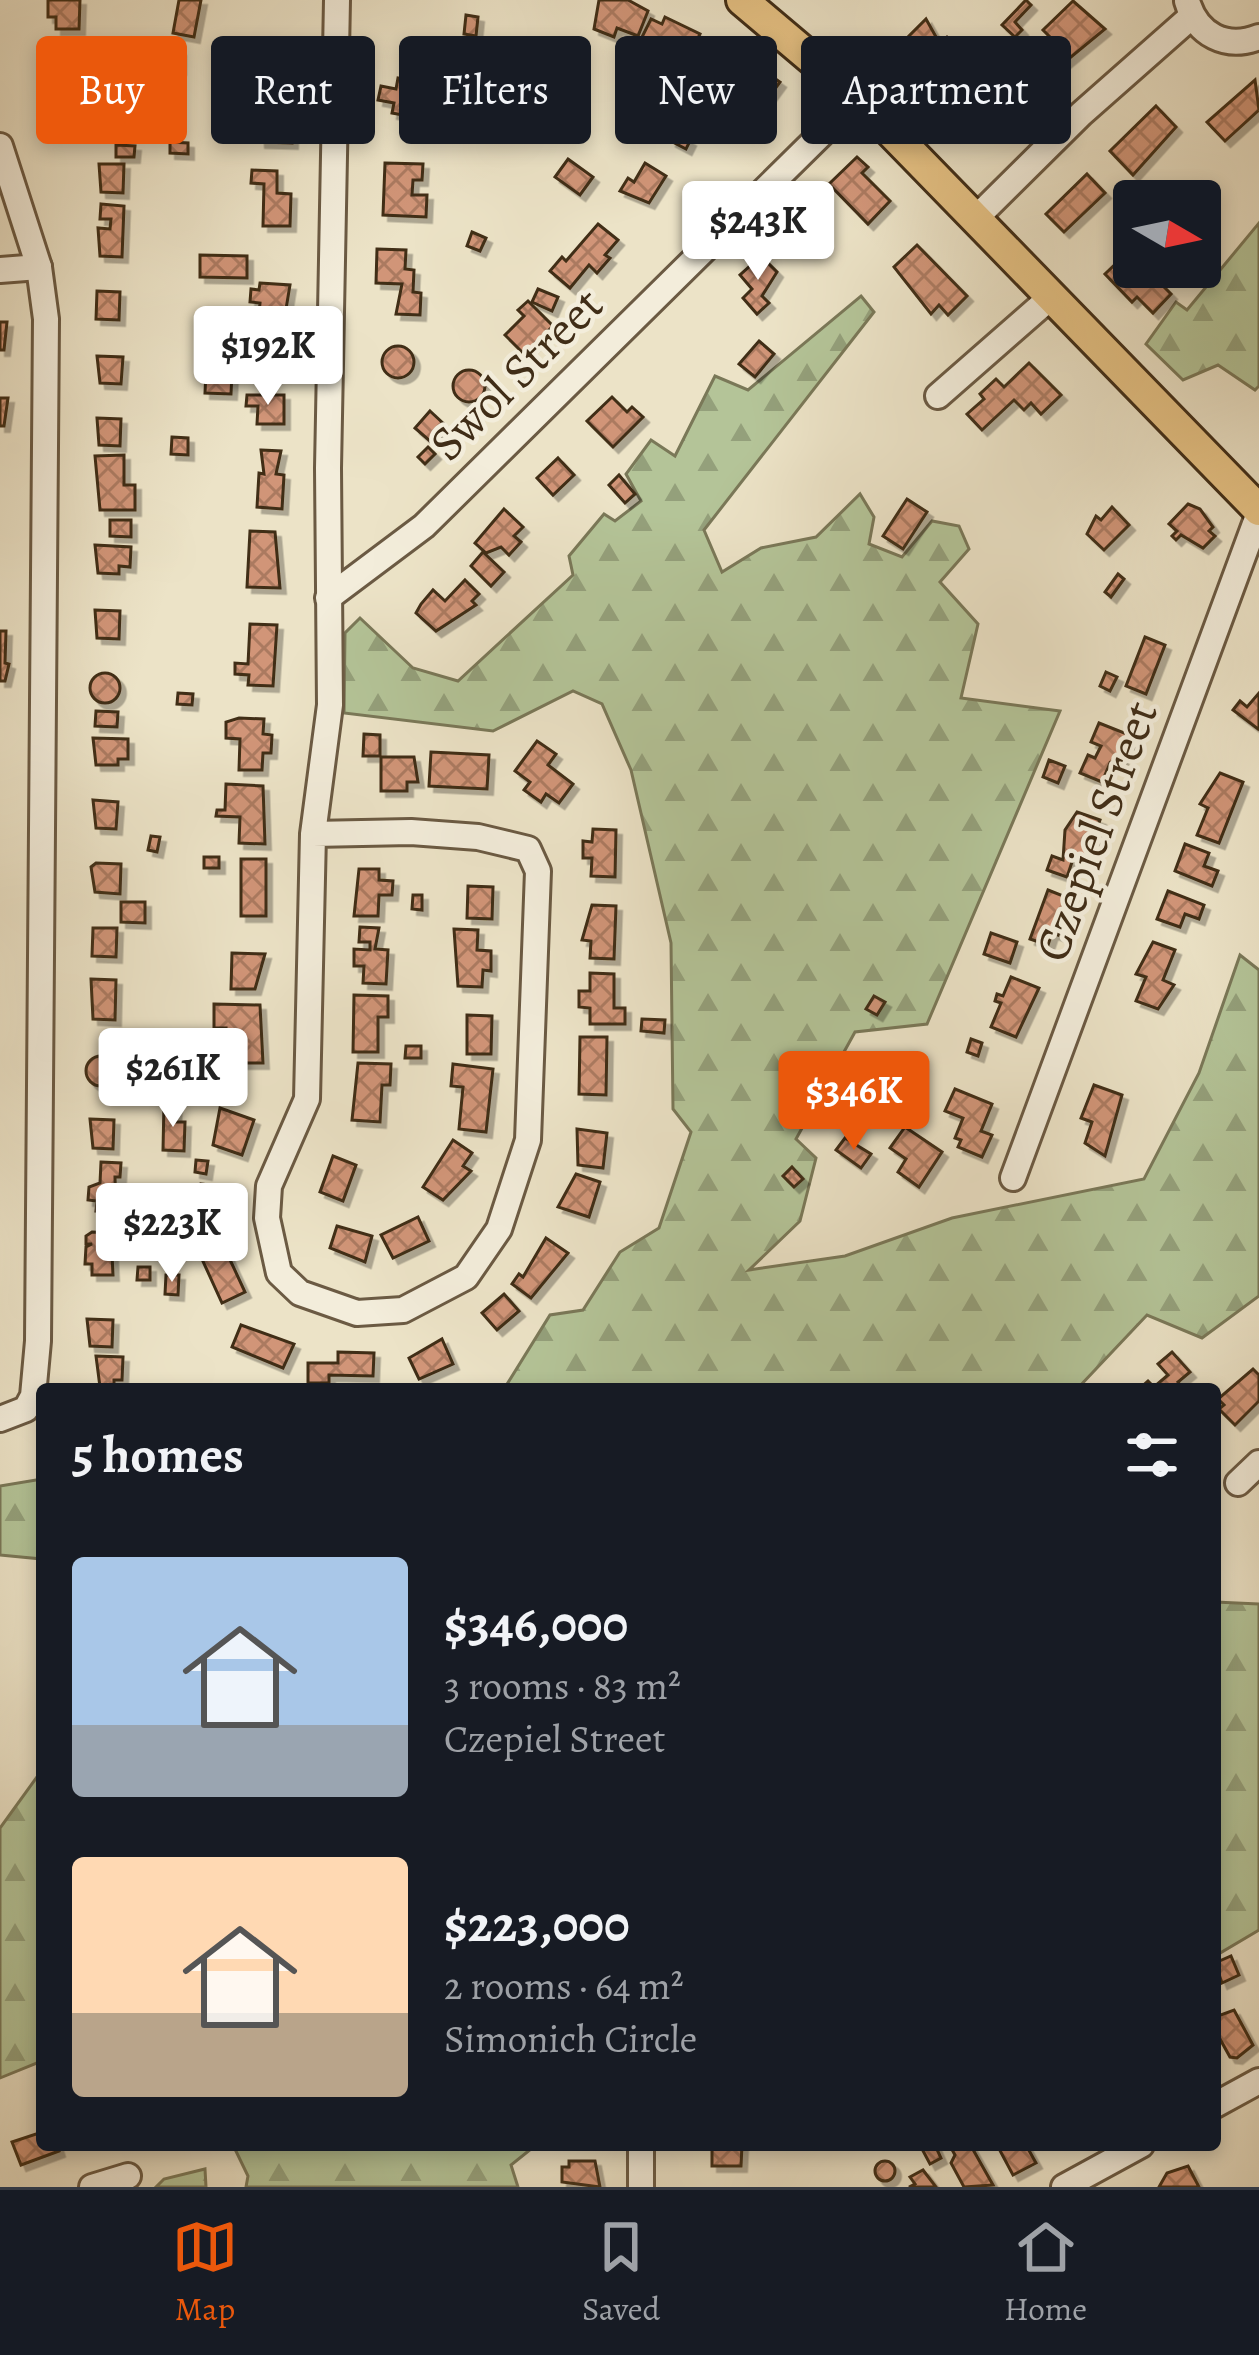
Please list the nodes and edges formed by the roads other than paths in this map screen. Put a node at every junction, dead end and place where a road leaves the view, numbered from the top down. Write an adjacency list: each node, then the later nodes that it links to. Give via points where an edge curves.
1 (337, 0): 15 (street)
2 (742, 0): 5 (main road)
3 (1190, 8): 4 (street, via 1218,39); 9 (street)
4 (1259, 37)
5 (801, 50)
6 (811, 144): 15 (street, Swol Street, via 424,526)
7 (902, 144): 9 (main road)
8 (0, 146): 10 (street)
9 (975, 219): 12 (main road)
10 (39, 267): 11 (street); 18 (street, via 46,319 46,860 38,1341 33,1396)
11 (0, 270)
12 (1051, 297): 13 (street); 14 (main road)
13 (938, 396)
14 (1259, 512): 17 (street, Czepiel Street)
15 (328, 598): 16 (street, via 330,706)
16 (313, 834): 16 (street, via 478,837 528,849 538,872 535,1081 516,1190 466,1277 403,1310 332,1308 279,1273 270,1248 269,1186 307,1099)
17 (1013, 1178)
18 (0, 1419)
19 (1259, 1463): 20 (street)
20 (1238, 1483)
21 (1259, 2081): 22 (street)
22 (1221, 2102)
23 (641, 2151): 27 (street)
24 (1130, 2151): 28 (street)
25 (128, 2176): 26 (street)
26 (92, 2187)
27 (641, 2187)
28 (1064, 2187)

